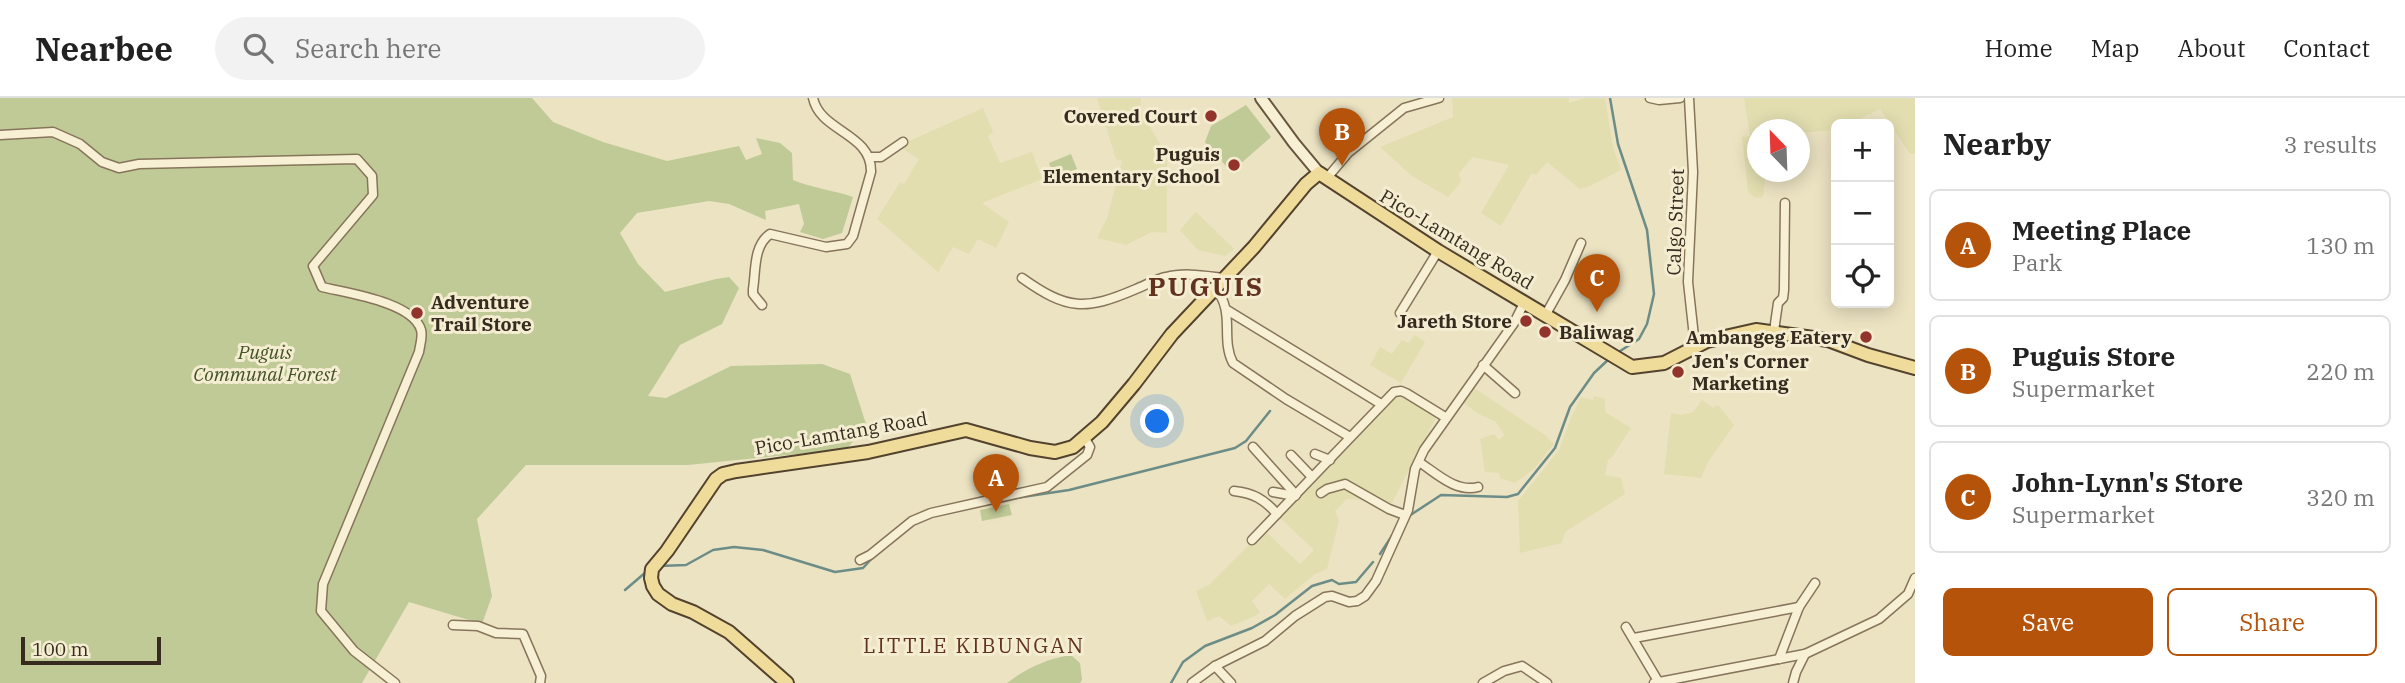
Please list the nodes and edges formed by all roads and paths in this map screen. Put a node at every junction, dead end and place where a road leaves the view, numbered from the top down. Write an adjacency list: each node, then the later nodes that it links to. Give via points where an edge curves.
1 (813, 98): 9 (street, via 817,109)
2 (1261, 98): 10 (main road)
3 (1439, 98): 10 (street, via 1404,108)
4 (1650, 98): 5 (street)
5 (1680, 98)
6 (1689, 98): 23 (street, Calgo Street, via 1693,172 1688,282)
7 (0, 135): 56 (street, via 53,132 119,168 357,159 372,176 373,195 313,266 322,287 387,303 414,318 422,331 419,352 323,584 321,611 354,651)
8 (903, 142): 9 (street, via 881,157)
9 (869, 157): 18 (street, via 871,172 850,243 834,247 770,234 766,237 758,252 753,289)
10 (1323, 175): 13 (main road, Pico-Lamtang Road); 15 (main road, Pico-Lamtang Road, via 1310,178)
11 (1785, 202): 22 (street, via 1784,290)
12 (1581, 243): 21 (street)
13 (1438, 251): 17 (main road, Pico-Lamtang Road); 20 (street)
14 (1022, 278): 15 (street, via 1053,298 1079,305 1110,300 1170,276)
15 (1225, 278): 16 (main road, Pico-Lamtang Road)
16 (1215, 288): 19 (street); 29 (main road, Pico-Lamtang Road, via 1117,405)
17 (1524, 303): 21 (main road, Pico-Lamtang Road); 24 (street)
18 (762, 306)
19 (1227, 310): 27 (street); 30 (street, via 1231,360)
20 (1400, 313)
21 (1546, 314): 23 (main road, Pico-Lamtang Road, via 1632,367 1664,363)
22 (1774, 331): 23 (main road, Pico-Lamtang Road, via 1756,330); 25 (main road, Pico-Lamtang Road, via 1828,340)
23 (1695, 346)
24 (1483, 365): 26 (street); 28 (street)
25 (1915, 368)
26 (1516, 393)
27 (1381, 404): 28 (street, via 1401,391); 30 (street)
28 (1446, 418): 35 (street)
29 (1084, 437): 45 (street, via 1090,447 1087,456 1046,487 931,513 912,521); 58 (main road, Pico-Lamtang Road, via 1073,447 1055,452 966,430 868,452 723,474 716,479 652,569 653,586 672,604 729,632)
30 (1350, 437): 34 (street)
31 (1253, 447): 41 (street)
32 (1315, 454): 34 (street)
33 (1291, 455): 36 (street)
34 (1330, 460): 36 (street)
35 (1419, 462): 37 (street, via 1457,486 1467,490); 43 (street)
36 (1312, 477): 41 (street)
37 (1478, 486)
38 (1234, 491): 42 (street, via 1259,497)
39 (1273, 492): 41 (street)
40 (1321, 493): 43 (street, via 1345,484)
41 (1296, 495): 42 (street)
42 (1277, 514): 44 (street)
43 (1405, 515): 54 (street, via 1365,596 1349,602 1325,597 1265,641)
44 (1252, 540)
45 (860, 560)
46 (1915, 578): 52 (street, via 1908,594 1879,619)
47 (1815, 583): 48 (street)
48 (1799, 607): 51 (street); 53 (street)
49 (453, 625): 57 (street, via 523,634)
50 (1626, 627): 51 (street)
51 (1634, 638): 55 (street)
52 (1805, 654): 53 (street); 63 (street)
53 (1779, 659): 55 (street)
54 (1214, 666): 59 (street); 60 (street)
55 (1656, 682)
56 (395, 683)
57 (540, 683)
58 (787, 683)
59 (1192, 683)
60 (1231, 683)
61 (1483, 683): 62 (street, via 1522,666)
62 (1547, 683)
63 (1793, 683)

